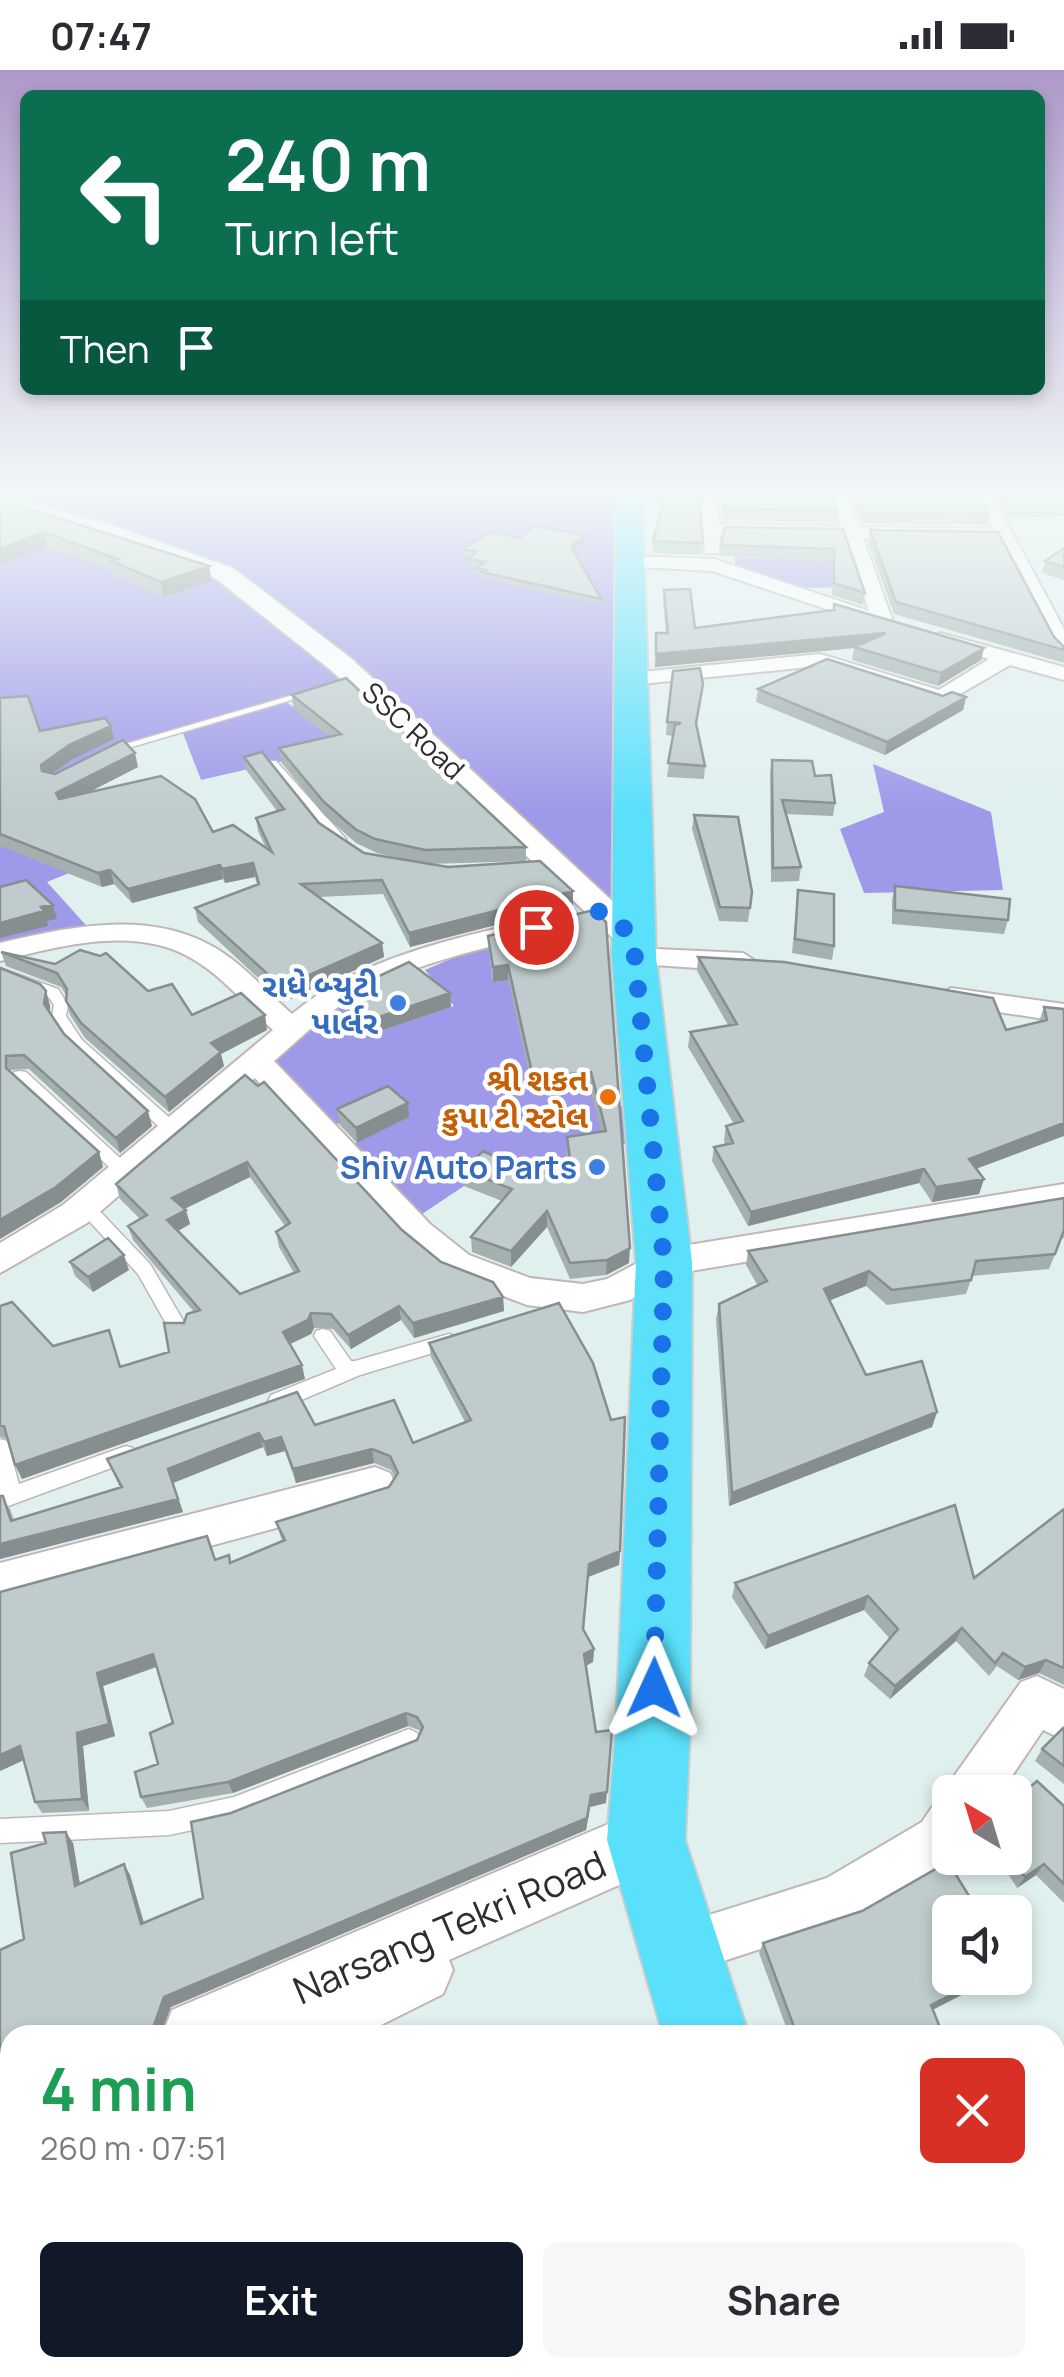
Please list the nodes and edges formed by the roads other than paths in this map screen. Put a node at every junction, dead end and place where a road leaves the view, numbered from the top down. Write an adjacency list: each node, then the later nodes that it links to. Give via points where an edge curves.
1 (252, 598): 15 (street, SSC Road)
2 (630, 598): 10 (main road)
3 (812, 598): 6 (street)
4 (885, 598): 6 (street)
5 (1037, 598): 7 (street)
6 (900, 627): 8 (street)
7 (1064, 648)
8 (1005, 659): 9 (street); 10 (street, via 941,698 820,660)
9 (1062, 672)
10 (630, 680): 15 (main road)
11 (321, 690): 12 (lane)
12 (86, 760)
13 (272, 764): 14 (lane)
14 (358, 855)
15 (624, 935): 17 (street); 21 (street, via 466,944 378,975 325,1002); 29 (main road)
16 (0, 952): 21 (street, via 103,932 192,946)
17 (765, 963)
18 (0, 972): 24 (lane, via 53,992 77,1043)
19 (923, 991): 20 (street)
20 (1064, 1013)
21 (292, 1030): 22 (street)
22 (256, 1060): 24 (street); 30 (street, via 456,1264 527,1292)
23 (20, 1076): 25 (lane)
24 (174, 1131): 25 (street)
25 (125, 1172): 27 (street)
26 (1064, 1196): 29 (street)
27 (84, 1206): 28 (street); 32 (lane, via 144,1270)
28 (0, 1260)
29 (664, 1262): 30 (street, via 617,1290); 46 (main road)
30 (583, 1298): 31 (lane)
31 (526, 1316)
32 (179, 1329)
33 (470, 1334): 35 (lane)
34 (323, 1336): 35 (lane, via 345,1366)
35 (356, 1369): 36 (lane)
36 (252, 1410)
37 (150, 1445): 40 (lane)
38 (0, 1447): 40 (lane)
39 (376, 1485): 41 (street)
40 (6, 1498)
41 (0, 1583)
42 (1064, 1718): 44 (street, via 1037,1698)
43 (409, 1741): 45 (lane, via 234,1809 168,1822)
44 (984, 1775)
45 (0, 1830)
46 (646, 1840): 48 (main road); 49 (street, Narsang Tekri Road); 50 (street, via 576,1893)
47 (932, 1845): 48 (street, via 838,1900)
48 (677, 1950): 51 (main road)
49 (220, 2025)
50 (306, 2025)
51 (703, 2025)

